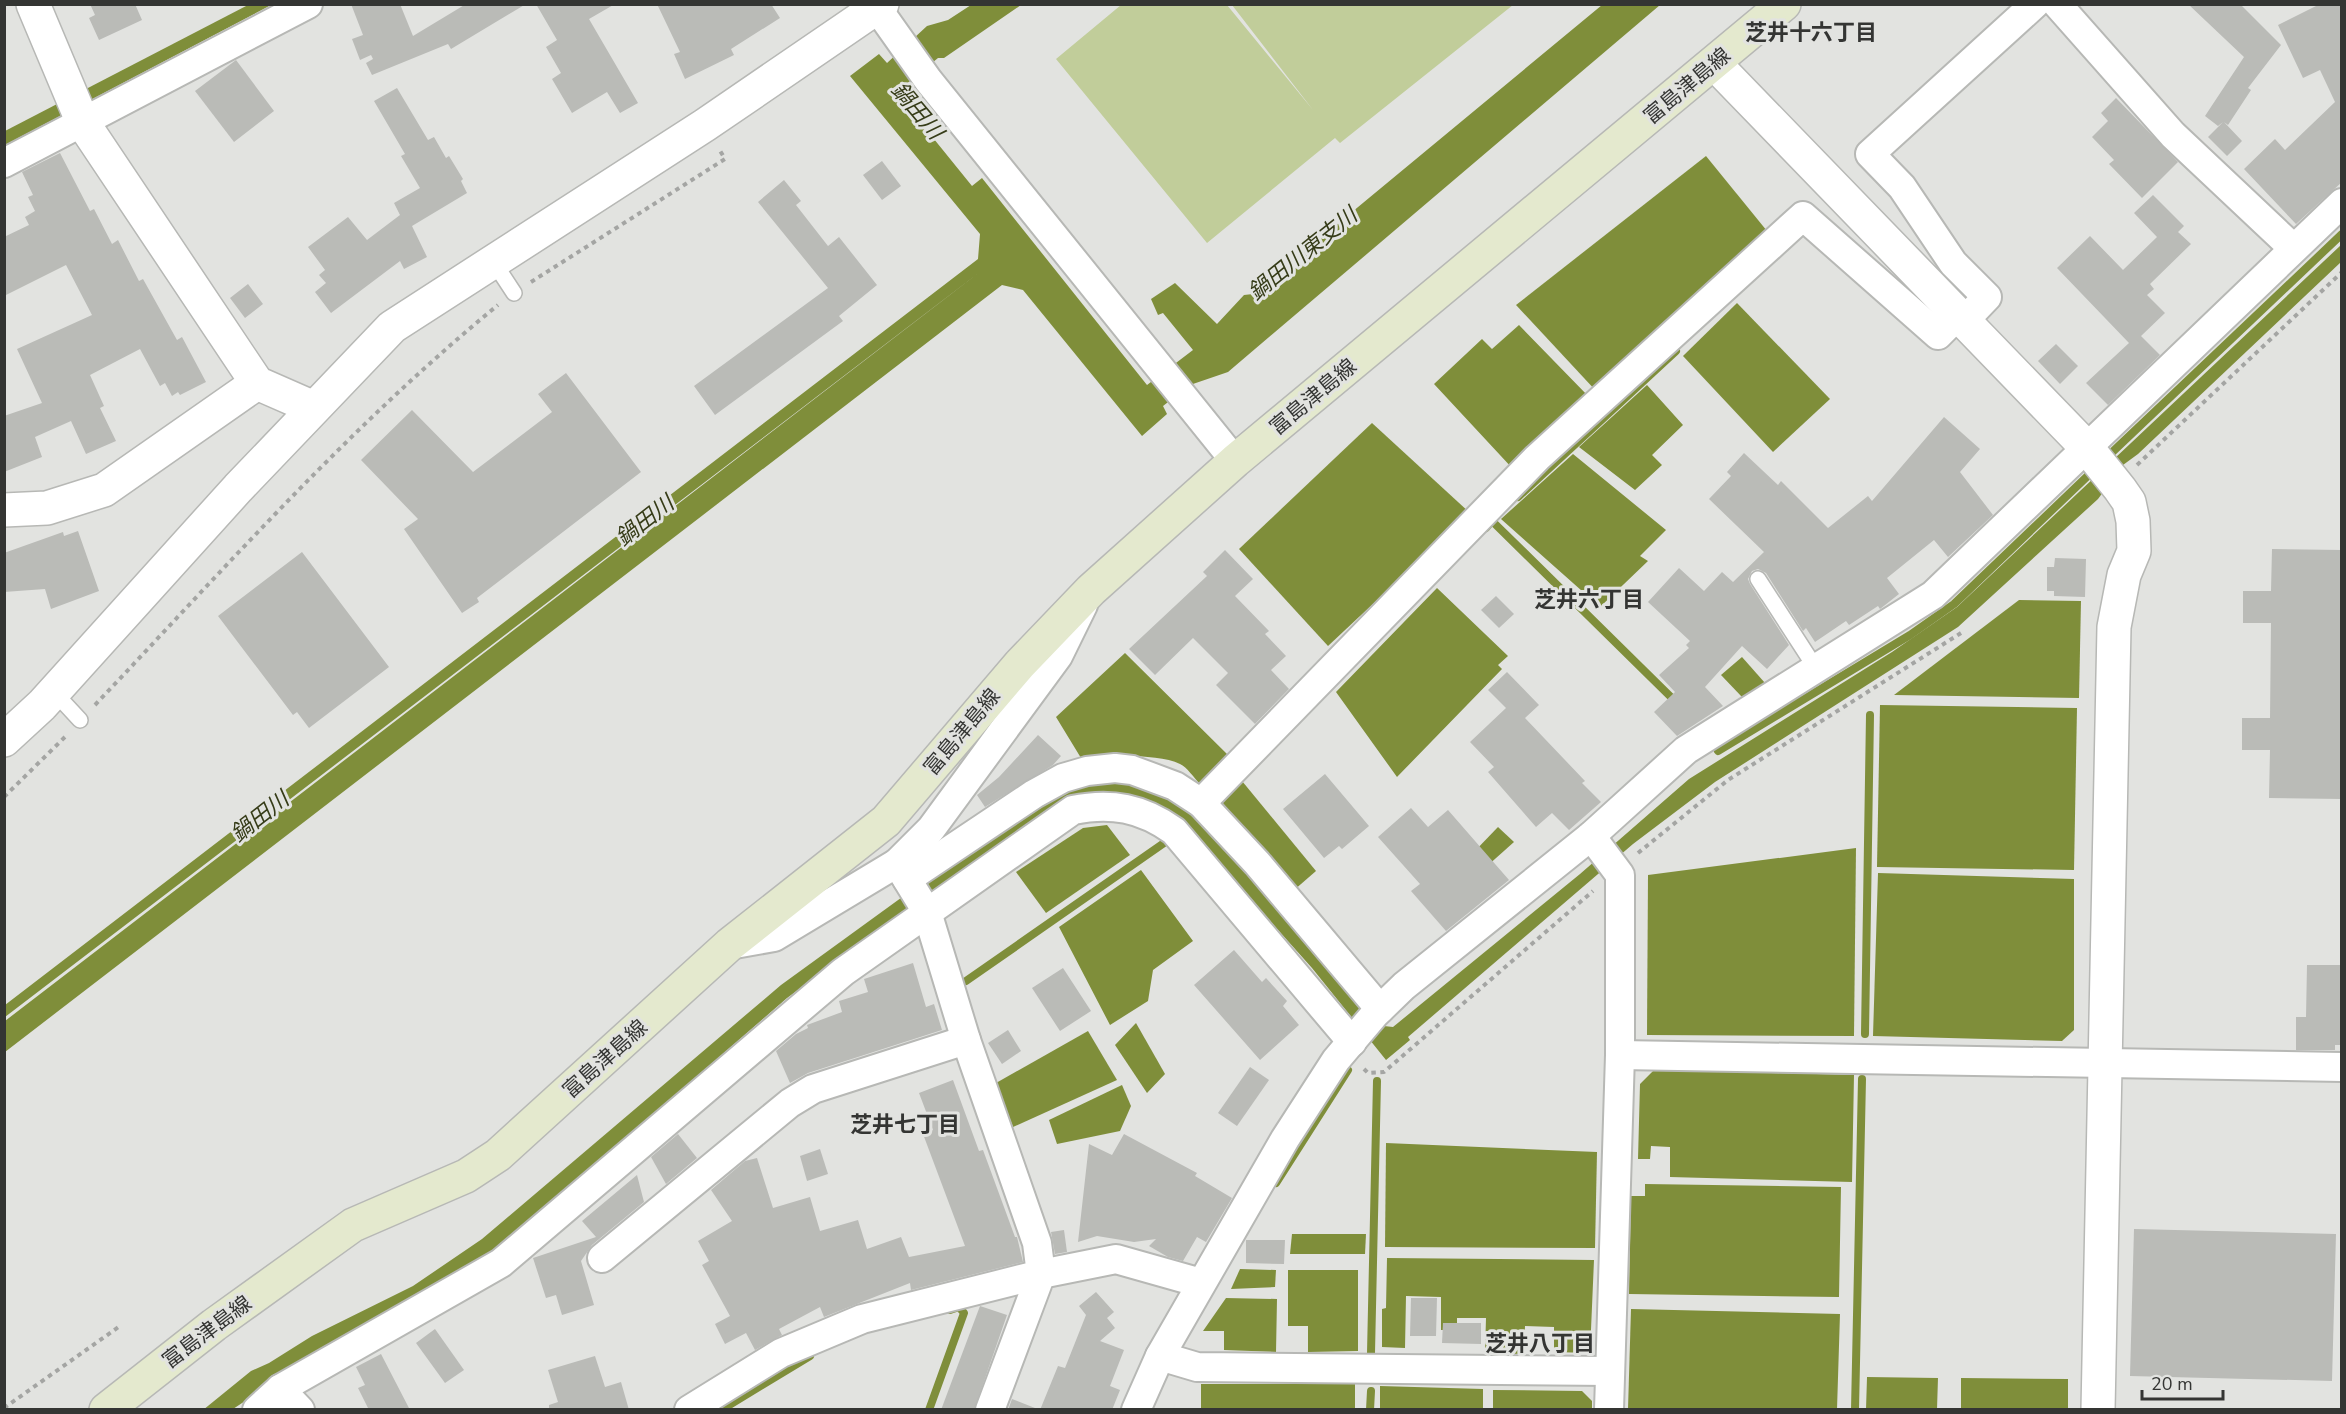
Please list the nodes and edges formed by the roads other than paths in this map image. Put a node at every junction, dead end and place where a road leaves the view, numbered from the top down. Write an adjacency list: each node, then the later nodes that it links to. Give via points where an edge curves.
1 (33, 4): 8 (street)
2 (308, 4): 8 (street)
3 (1784, 4): 7 (main road, 富島津島線)
4 (2035, 4): 14 (street, via 1870,154 1902,187 1953,263 1987,297)
5 (2057, 4): 11 (street, via 2173,135)
6 (879, 6): 12 (street, via 705,125); 18 (street, via 924,74)
7 (1714, 63): 14 (street); 18 (main road, 富島津島線)
8 (77, 109): 9 (street); 15 (street)
9 (4, 163)
10 (2342, 203): 11 (street)
11 (2293, 248): 17 (street)
12 (493, 261): 13 (lane); 16 (street, via 392,327)
13 (514, 293)
14 (1961, 318): 17 (street); 26 (street, via 1938,335 1803,216 1537,458)
15 (257, 383): 16 (street); 19 (street, via 104,490 47,508)
16 (314, 408): 23 (street)
17 (2091, 453): 22 (street, via 1933,595); 35 (street, via 2117,484 2131,512 2134,551 2124,575 2114,627)
18 (1235, 461): 21 (main road, 富島津島線)
19 (4, 510)
20 (1758, 579): 22 (lane)
21 (1091, 590): 28 (street, via 1058,656 931,830); 30 (main road, 富島津島線, via 1020,664 886,821)
22 (1815, 667): 27 (street, via 1686,750)
23 (54, 692): 24 (lane); 25 (street)
24 (80, 720)
25 (4, 740)
26 (1201, 802): 28 (street, via 1175,786 1132,770 1087,771 1063,778 1034,794); 31 (street, via 1257,863)
27 (1591, 836): 31 (street, via 1444,952); 34 (street, via 1620,875)
28 (905, 875): 29 (street); 30 (street, via 774,937)
29 (927, 912): 32 (street); 33 (street, via 1073,810 1111,806 1137,811 1174,831); 42 (street, via 843,972 501,1263)
30 (729, 945): 43 (main road, 富島津島線, via 498,1155 466,1176 352,1225 214,1325)
31 (1377, 1012): 33 (street)
32 (966, 1040): 37 (street, via 813,1089 790,1103); 38 (street, via 1037,1243)
33 (1349, 1045): 39 (street, via 1285,1139)
34 (1620, 1055): 35 (street); 41 (street)
35 (2105, 1064): 36 (street); 50 (street)
36 (2342, 1067)
37 (602, 1258)
38 (1041, 1274): 39 (street, via 1116,1259); 46 (street, via 862,1318 781,1353); 47 (street)
39 (1201, 1282): 40 (street)
40 (1160, 1356): 41 (street, via 1197,1367); 48 (street)
41 (1610, 1371): 49 (street)
42 (280, 1389): 44 (street); 45 (street)
43 (106, 1410)
44 (257, 1410)
45 (300, 1410)
46 (689, 1410)
47 (990, 1410)
48 (1136, 1410)
49 (1609, 1410)
50 (2098, 1410)

